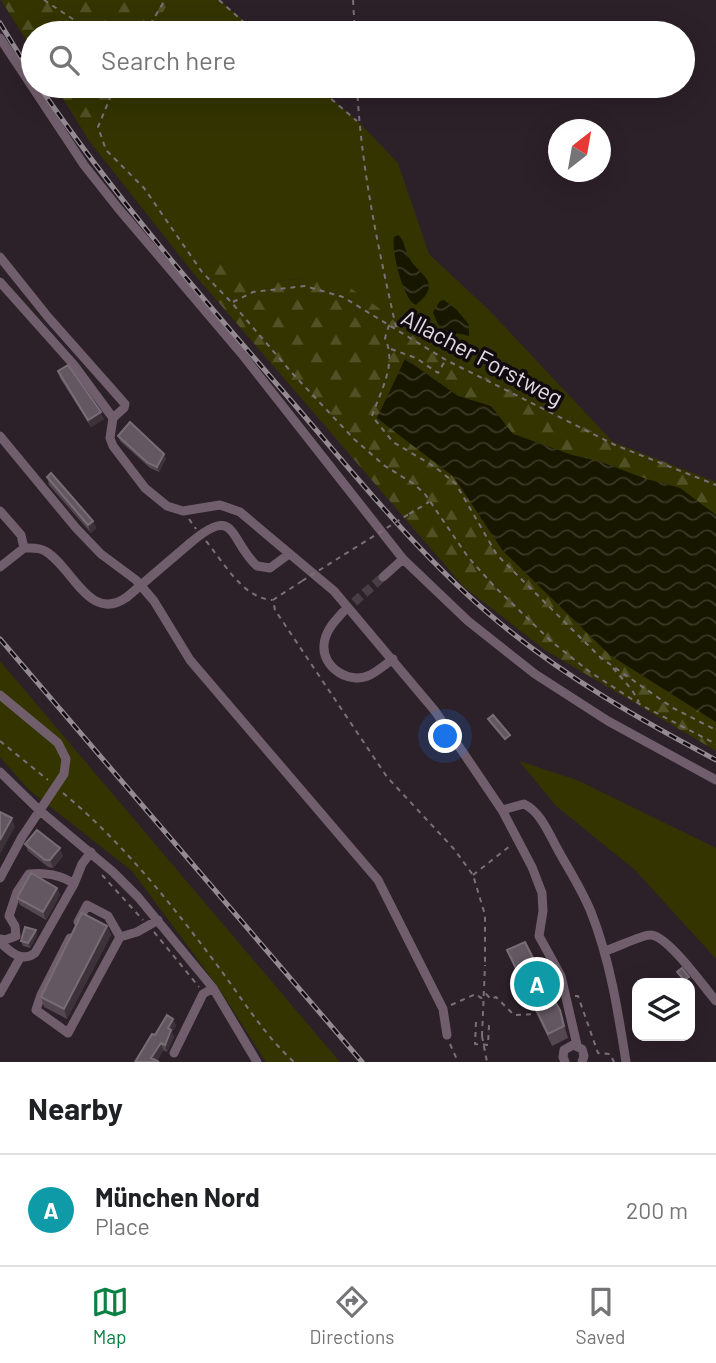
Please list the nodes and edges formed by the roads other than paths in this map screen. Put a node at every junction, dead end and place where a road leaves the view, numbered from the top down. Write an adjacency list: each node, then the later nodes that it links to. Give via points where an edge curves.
1 (0, 38): 2 (street)
2 (21, 71)
3 (39, 98): 11 (street, via 109,197 241,353)
4 (0, 257): 6 (street, via 125,404)
5 (0, 282): 6 (street, via 74,365)
6 (113, 418): 10 (street, via 113,446 155,498 183,511 229,506)
7 (0, 436): 33 (street, via 76,528 154,601 190,660 378,880 443,1009)
8 (0, 511): 9 (street, via 21,535)
9 (24, 548): 10 (street, bridge, via 45,550 86,594 110,605 127,597 209,527 225,526 263,568 276,566); 12 (street)
10 (289, 554): 15 (street, via 334,591)
11 (402, 559): 13 (street); 18 (street, via 468,621 535,674)
12 (4, 564)
13 (383, 577)
14 (343, 612): 15 (street, via 331,624 324,643 331,666 353,678 369,676)
15 (393, 659): 20 (street, via 435,711)
16 (0, 695): 19 (street, via 58,743 66,759 64,774)
17 (0, 772): 19 (street)
18 (716, 780)
19 (39, 810): 21 (street); 23 (street)
20 (502, 810): 28 (street, via 524,804 538,815 590,909); 34 (street, via 542,893 540,936 561,976)
21 (86, 859): 22 (street); 24 (street); 25 (street, via 113,872)
22 (65, 877): 24 (street); 27 (street, via 29,874 11,904 9,916 16,936)
23 (0, 878)
24 (74, 884): 29 (street, via 35,953)
25 (158, 920): 26 (street); 30 (street)
26 (121, 937): 26 (street, via 68,1033 36,1010 88,905 108,916)
27 (0, 941): 29 (street)
28 (605, 951): 32 (street, via 648,934 657,936); 39 (street)
29 (20, 958): 31 (street)
30 (208, 990): 35 (street); 36 (street)
31 (0, 993)
32 (716, 1001)
33 (447, 1035)
34 (577, 1045): 37 (street, via 564,1050); 38 (street, via 584,1053)
35 (174, 1053)
36 (257, 1062)
37 (565, 1062)
38 (582, 1062)
39 (626, 1062)

